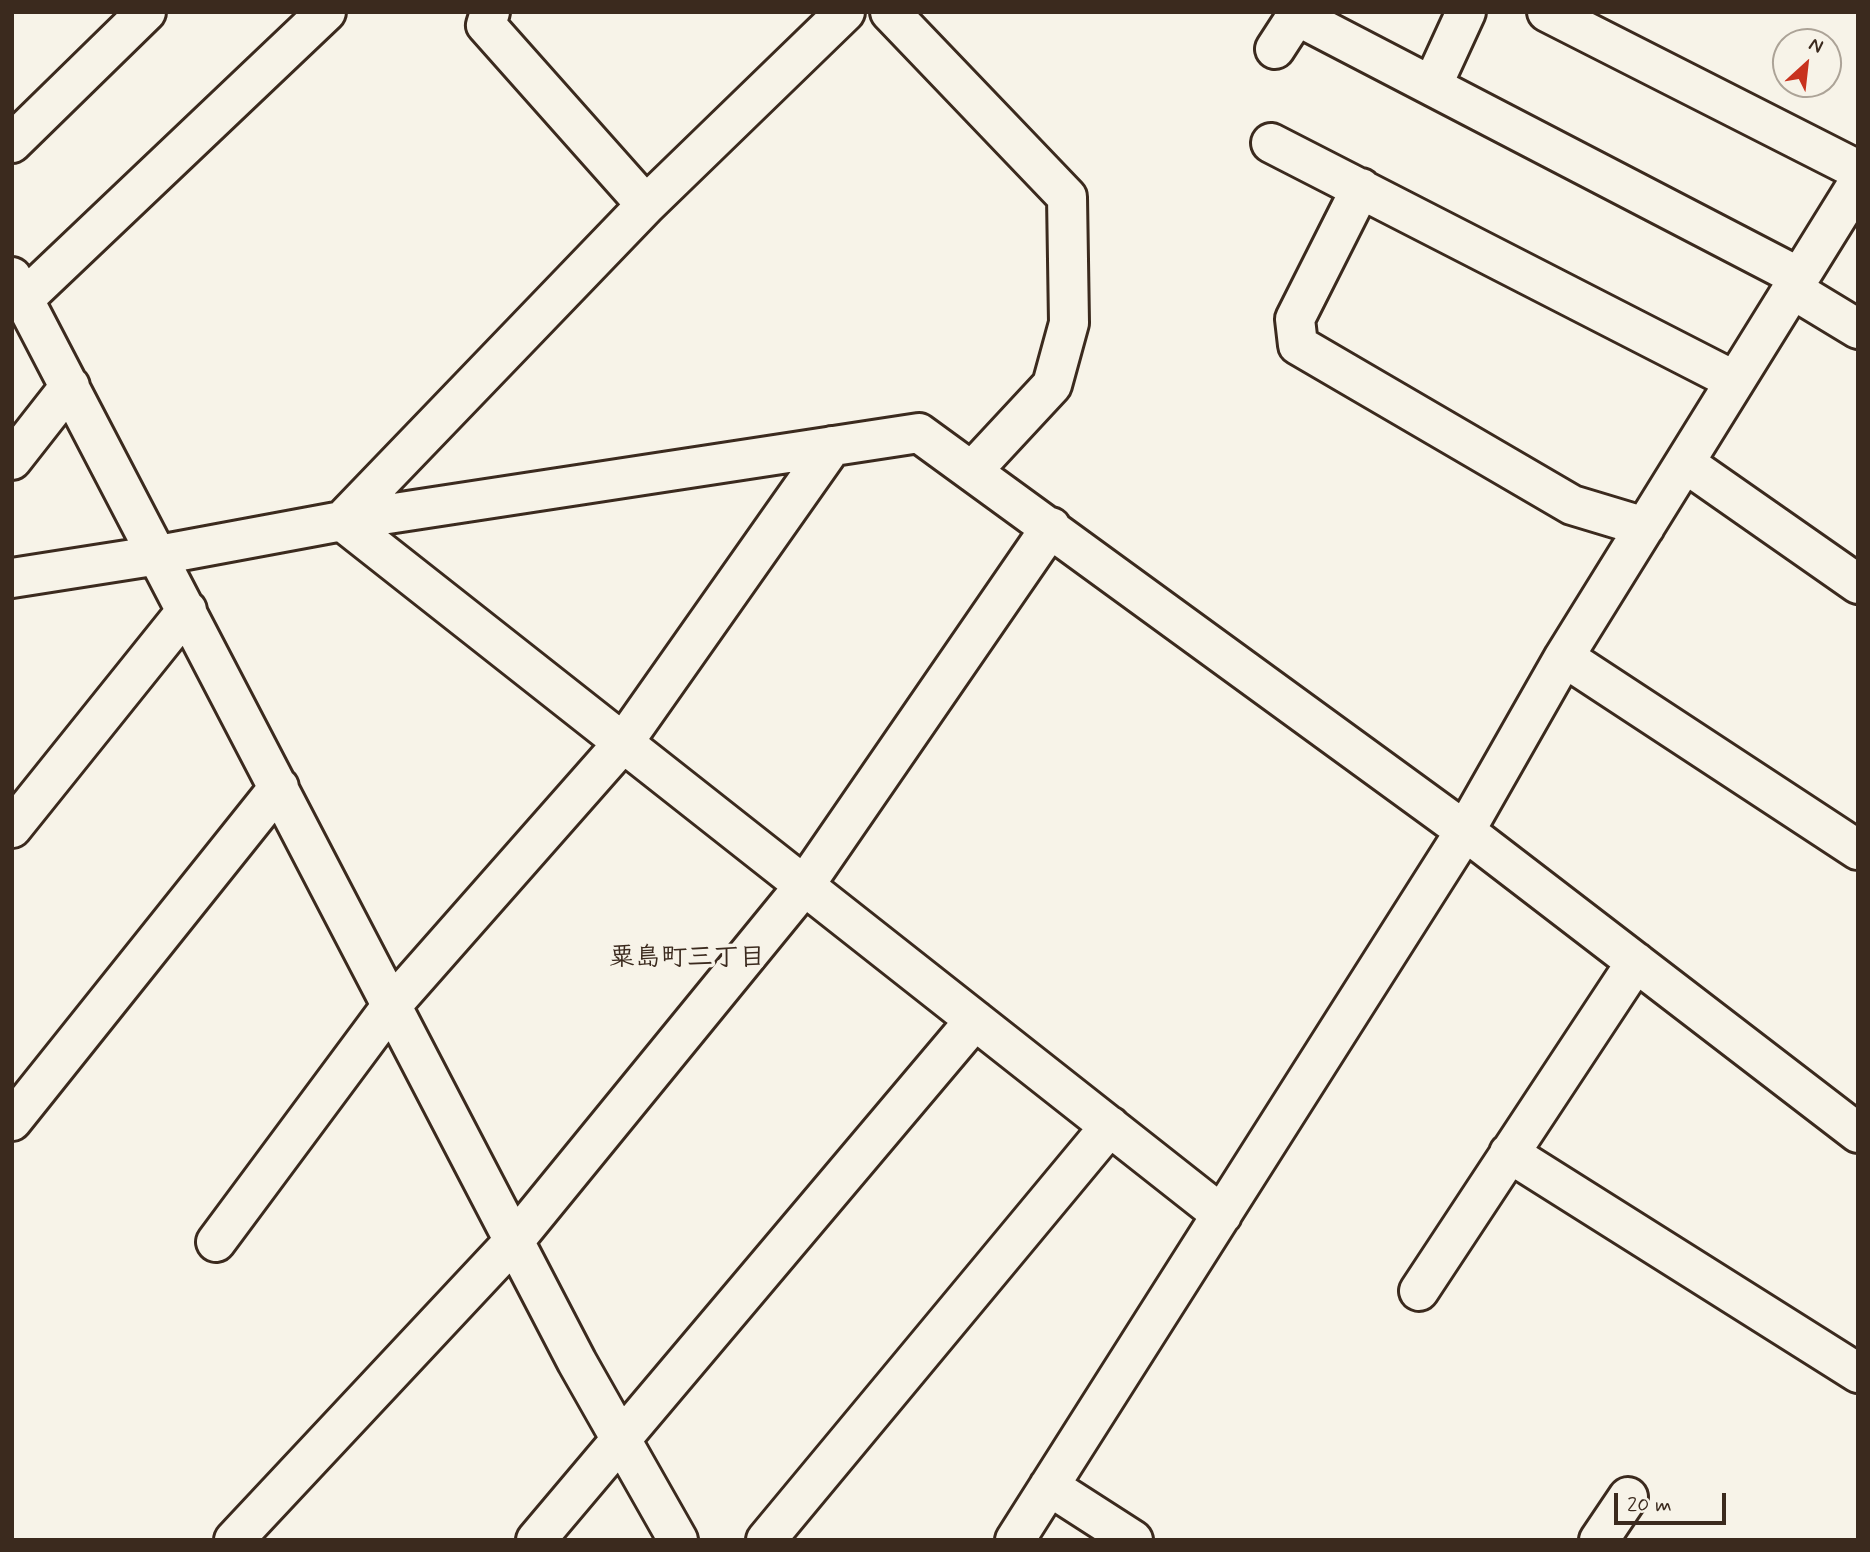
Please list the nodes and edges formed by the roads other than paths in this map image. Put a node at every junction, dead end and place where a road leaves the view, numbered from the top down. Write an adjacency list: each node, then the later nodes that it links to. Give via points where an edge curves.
1 (146, 12): 11 (street)
2 (326, 12): 18 (street)
3 (489, 12): 16 (street, via 486,25)
4 (845, 12): 16 (street)
5 (890, 12): 25 (street, via 1067,198 1069,323 1052,385)
6 (1466, 12): 10 (street)
7 (1547, 12): 13 (street)
8 (1298, 14): 9 (street); 10 (street)
9 (1275, 49)
10 (1432, 86): 17 (street)
11 (12, 143)
12 (1271, 143): 15 (street)
13 (1858, 170)
14 (1858, 183): 17 (street)
15 (1361, 188): 20 (street); 28 (street, via 1295,319 1298,345 1572,505)
16 (646, 205): 26 (street)
17 (1796, 283): 19 (street); 20 (street)
18 (19, 287): 21 (street)
19 (1858, 330)
20 (1735, 381): 24 (street)
21 (71, 386): 23 (street); 29 (street)
22 (832, 446): 25 (street, via 919,433); 26 (street); 34 (street)
23 (12, 460)
24 (1685, 463): 28 (street); 31 (street)
25 (972, 470): 27 (street)
26 (342, 521): 29 (street); 34 (street)
27 (1051, 527): 37 (street); 39 (street)
28 (1644, 527): 33 (street)
29 (159, 555): 30 (street); 32 (street)
30 (12, 578)
31 (1858, 584)
32 (187, 610): 35 (street); 36 (street)
33 (1564, 657): 37 (street); 38 (street)
34 (624, 743): 39 (street); 41 (street)
35 (279, 787): 41 (street); 43 (street)
36 (12, 828)
37 (1465, 831): 40 (street); 47 (street)
38 (1858, 850)
39 (804, 886): 42 (street); 48 (street)
40 (1636, 962): 45 (street); 46 (street)
41 (392, 1005): 48 (street); 49 (street)
42 (975, 1020): 44 (street); 52 (street)
43 (12, 1121)
44 (1110, 1126): 47 (street); 58 (street)
45 (1858, 1133)
46 (1509, 1153): 50 (street); 51 (street)
47 (1223, 1215): 53 (street)
48 (514, 1241): 52 (street); 55 (street)
49 (216, 1242)
50 (1419, 1291)
51 (1858, 1373)
52 (621, 1440): 56 (street); 57 (street)
53 (1049, 1486): 59 (street); 60 (street)
54 (1628, 1497): 61 (street)
55 (234, 1540)
56 (536, 1540)
57 (678, 1540)
58 (766, 1540)
59 (1015, 1540)
60 (1133, 1540)
61 (1599, 1540)

